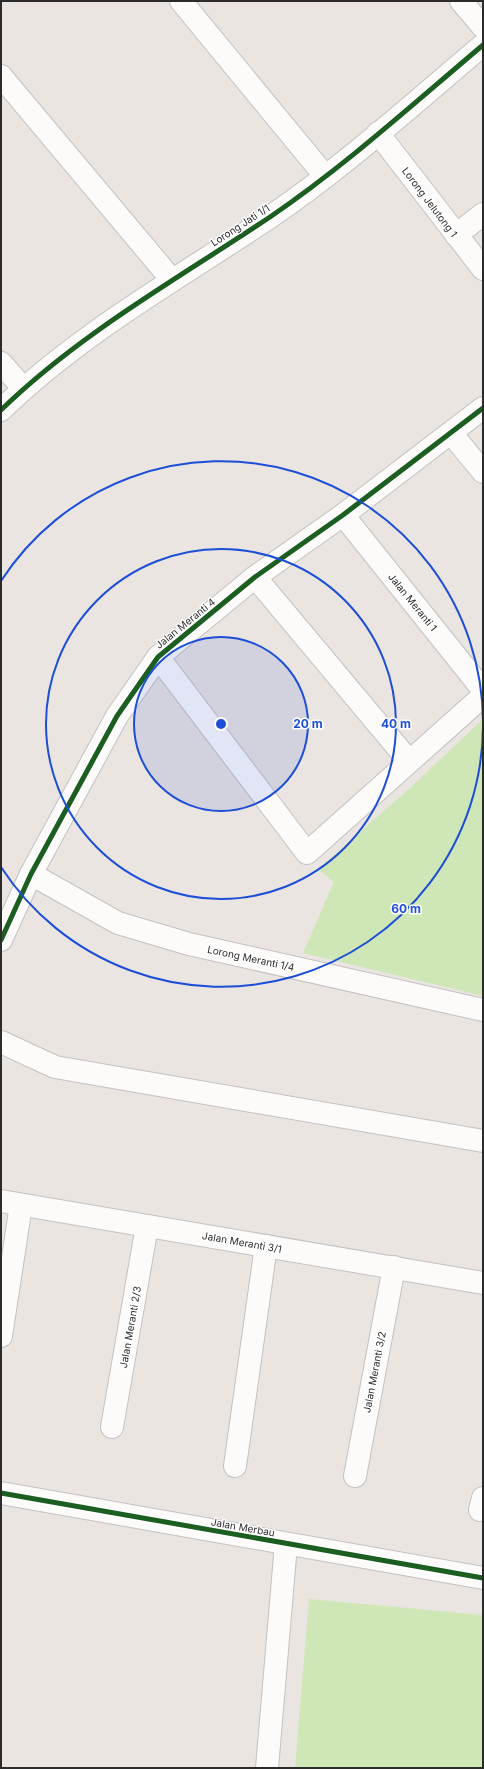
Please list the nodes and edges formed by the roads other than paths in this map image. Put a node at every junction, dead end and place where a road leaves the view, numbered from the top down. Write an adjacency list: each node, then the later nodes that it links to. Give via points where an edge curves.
1 (181, 1): 7 (street)
2 (460, 1): 3 (street)
3 (483, 27)
4 (483, 45): 6 (street, Lorong Jati 1/1)
5 (1, 76): 11 (street)
6 (378, 133): 7 (street, Lorong Jati 1/1); 9 (street, Lorong Jelutong 1)
7 (325, 176): 11 (street, Lorong Jati 1/1, via 271,216)
8 (483, 214): 9 (street)
9 (456, 235): 10 (street, Lorong Jelutong 1)
10 (483, 269)
11 (172, 280): 13 (street, Lorong Jati 1/1, via 84,340)
12 (1, 362): 13 (street)
13 (23, 388): 15 (street, Lorong Jati 1/1)
14 (483, 408): 16 (street, Jalan Meranti 4)
15 (1, 410)
16 (451, 433): 17 (street); 18 (street, Jalan Meranti 4)
17 (483, 472)
18 (343, 514): 19 (street, Jalan Meranti 4); 21 (street, Jalan Meranti 1)
19 (255, 577): 20 (street, Jalan Meranti 4); 23 (street)
20 (158, 657): 23 (street, via 307,852); 24 (street, Jalan Meranti 4, via 117,716)
21 (483, 690)
22 (483, 696): 23 (street)
23 (409, 762)
24 (31, 874): 25 (street, Jalan Meranti 4); 26 (street, Lorong Meranti 1/4, via 118,923 189,944)
25 (1, 940)
26 (483, 1010)
27 (1, 1042): 28 (street, via 55,1068)
28 (483, 1141)
29 (11, 1203): 30 (street, Jalan Meranti 3/1); 34 (street)
30 (147, 1226): 31 (street, Jalan Meranti 3/1); 35 (street, Jalan Meranti 2/3)
31 (266, 1246): 32 (street, Jalan Meranti 3/1); 36 (street)
32 (394, 1268): 33 (street, Jalan Meranti 3/1); 37 (street, Jalan Meranti 3/2)
33 (483, 1283)
34 (1, 1336)
35 (112, 1427)
36 (235, 1466)
37 (355, 1476)
38 (1, 1493): 39 (street, Jalan Merbau)
39 (286, 1544): 40 (street, Jalan Merbau); 41 (street)
40 (483, 1578)
41 (267, 1768)

